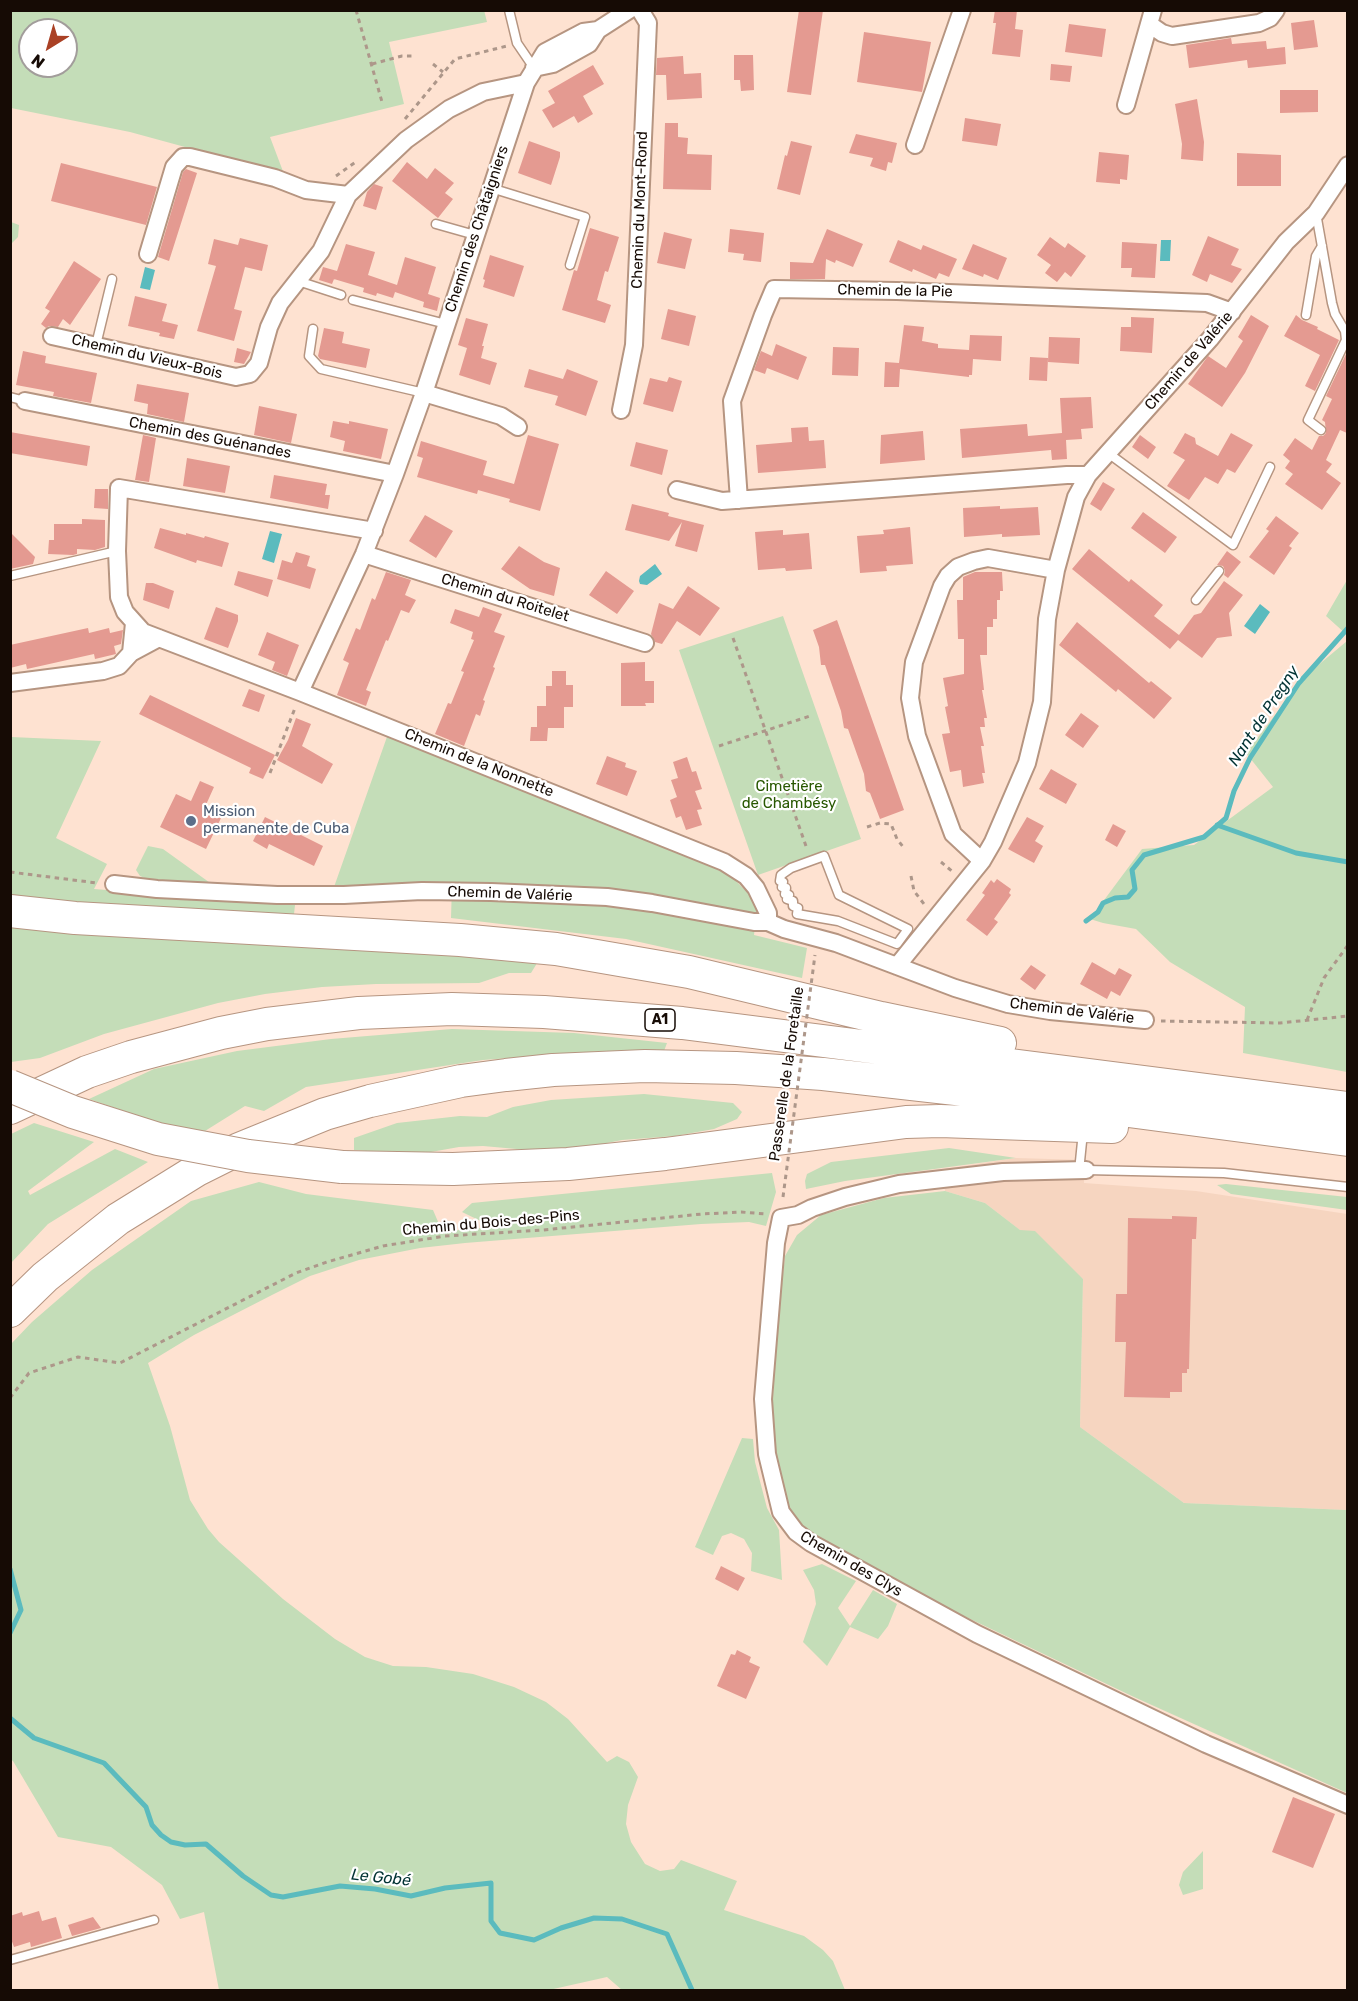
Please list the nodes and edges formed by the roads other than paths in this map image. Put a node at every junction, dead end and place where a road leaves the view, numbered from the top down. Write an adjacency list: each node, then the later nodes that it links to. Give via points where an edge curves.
1 (509, 10): 7 (lane, via 517,43)
2 (629, 10): 7 (street, via 598,30 589,44 553,64)
3 (640, 10): 33 (street, Chemin du Mont-Rond, via 648,23 634,345)
4 (962, 10): 10 (street)
5 (1276, 10): 6 (street, via 1259,23 1172,36 1162,33)
6 (1151, 17): 9 (street)
7 (534, 68): 8 (street, Chemin des Châtaigniers)
8 (526, 83): 12 (street, Chemin des Châtaigniers); 13 (street, Chemin du Vieux-Bois, via 483,92 449,109 406,140)
9 (1126, 105)
10 (915, 145)
11 (1347, 165): 14 (street, Chemin de Valérie)
12 (490, 188): 16 (street, Chemin des Châtaigniers); 19 (lane, via 585,217)
13 (348, 195): 18 (street, via 183,157 174,167); 21 (street, Chemin du Vieux-Bois, via 321,251)
14 (1316, 213): 17 (lane); 24 (street, Chemin de Valérie, via 1286,242)
15 (436, 224): 16 (lane)
16 (475, 235): 26 (street, Chemin des Châtaigniers)
17 (1322, 246): 25 (lane, via 1316,256); 28 (lane, via 1335,314)
18 (148, 254)
19 (570, 265)
20 (112, 279): 30 (lane)
21 (298, 281): 22 (lane); 30 (street, Chemin du Vieux-Bois, via 280,303 257,367 247,376 236,377)
22 (341, 295)
23 (353, 300): 26 (lane)
24 (1232, 312): 36 (street, Chemin de Valérie); 41 (street, Chemin de la Pie, via 1207,303 908,291 774,290 732,402)
25 (1306, 315)
26 (446, 324): 31 (street, Chemin des Châtaigniers)
27 (313, 329): 31 (lane, via 309,356 321,369)
28 (1346, 331): 35 (lane, via 1346,345 1308,420)
29 (52, 336): 30 (street, Chemin du Vieux-Bois)
30 (96, 345)
31 (424, 393): 34 (street, via 501,416); 38 (street, Chemin des Châtaigniers)
32 (18, 399): 38 (street, Chemin des Guénandes)
33 (621, 410)
34 (518, 427)
35 (1322, 430)
36 (1108, 453): 37 (lane, via 1233,545); 39 (street, Chemin de Valérie)
37 (1270, 467)
38 (395, 474): 42 (street, Chemin des Châtaigniers)
39 (1088, 475): 41 (street); 45 (street, Chemin de Valérie, via 1076,497)
40 (677, 490): 41 (street, via 722,501)
41 (739, 500)
42 (374, 531): 43 (street, Chemin de la Nonnette, via 119,488); 44 (street, Chemin des Châtaigniers)
43 (117, 550): 47 (lane); 49 (street, Chemin de la Nonnette, via 119,597)
44 (364, 554): 51 (street, Chemin du Roitelet); 54 (street, Chemin des Châtaigniers)
45 (1056, 570): 56 (street, Chemin de Valérie, via 1047,619 1042,702 1034,739 1027,764); 56 (street, via 988,558 958,567 942,586 914,662 910,698 917,736 953,834)
46 (1219, 571): 48 (lane)
47 (10, 576)
48 (1197, 600)
49 (134, 623): 50 (street, Chemin de la Nonnette); 52 (street)
50 (159, 638): 52 (street); 54 (street, Chemin de la Nonnette)
51 (645, 642)
52 (131, 652): 53 (street, via 119,666 103,671)
53 (10, 683)
54 (300, 692): 59 (street, Chemin de la Nonnette, via 724,862 746,876 756,888)
55 (811, 860): 55 (lane, via 781,874 782,888 786,888 787,899 798,908 797,914 838,921 897,944 908,929 839,895 824,856)
56 (982, 861): 60 (street, Chemin de Valérie)
57 (114, 884): 59 (street, Chemin de Valérie, via 277,895 433,891 607,897)
58 (10, 911): 63 (highway, via 460,940 598,955)
59 (768, 922): 60 (street, Chemin de Valérie)
60 (897, 966): 61 (street, Chemin de Valérie, via 1008,1004)
61 (1145, 1020)
62 (10, 1086): 66 (highway, bridge, via 73,1112 158,1139 248,1156 342,1167 453,1169 568,1164 906,1122)
63 (1235, 1093): 64 (highway, A1, via 682,1023 556,1012 452,1010 359,1013 221,1033 109,1065); 65 (highway, A1)
64 (10, 1108)
65 (1347, 1108)
66 (1083, 1126): 67 (highway); 69 (lane)
67 (1297, 1133): 68 (highway); 71 (highway, via 916,1084 758,1069 611,1067 484,1078 415,1090 325,1114 197,1170 90,1240)
68 (1347, 1140)
69 (1083, 1171): 70 (lane, via 1224,1173); 72 (street, Chemin des Clys, via 1004,1172 899,1184 781,1218 763,1423 781,1512 796,1532 811,1543 977,1634 1206,1744)
70 (1347, 1187)
71 (10, 1311)
72 (1347, 1805)
73 (154, 1920): 74 (lane)
74 (10, 1960)

